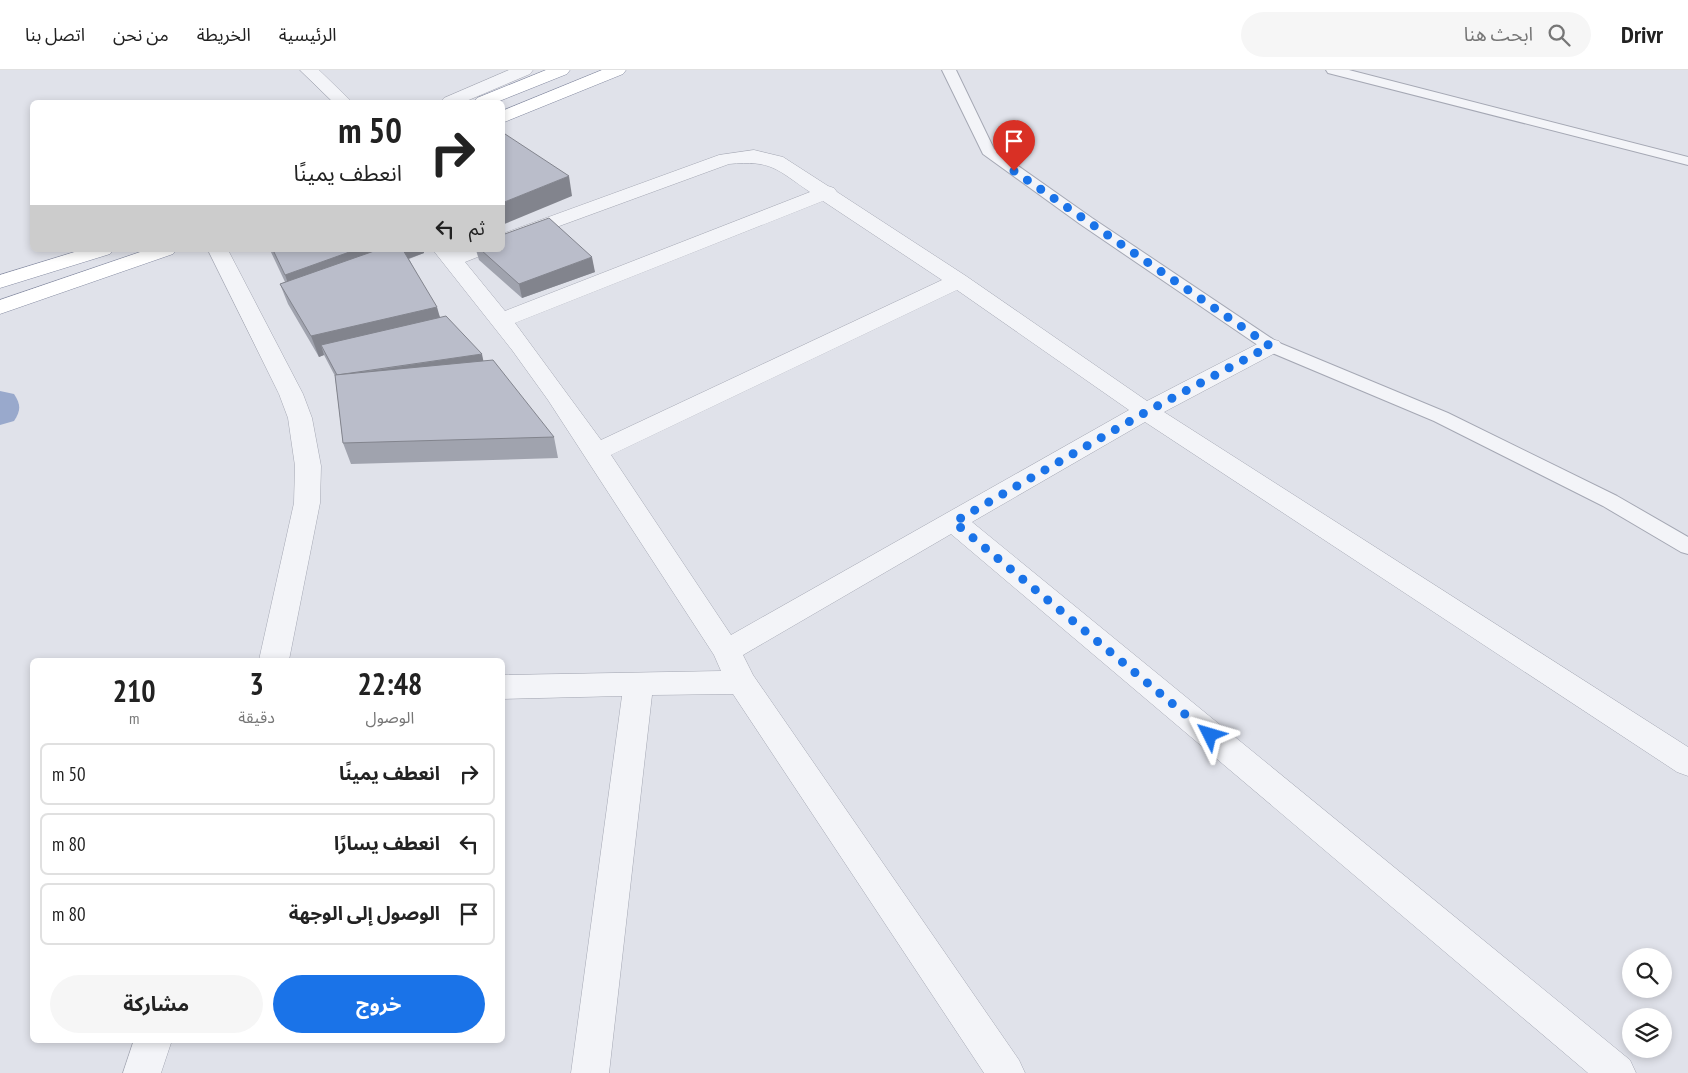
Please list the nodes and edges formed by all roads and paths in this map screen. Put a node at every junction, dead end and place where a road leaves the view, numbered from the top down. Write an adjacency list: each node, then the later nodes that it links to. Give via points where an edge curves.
1 (309, 70): 7 (street)
2 (524, 70): 8 (street)
3 (561, 70): 9 (highway)
4 (618, 70): 10 (highway)
5 (949, 70): 23 (lane, via 988,151)
6 (1333, 70): 11 (lane)
7 (341, 100)
8 (455, 100)
9 (489, 100)
10 (505, 117)
11 (1688, 161)
12 (827, 192): 13 (street, via 776,161 762,156 742,156 726,159); 19 (street); 22 (street)
13 (505, 240)
14 (97, 252): 20 (highway)
15 (160, 252): 21 (highway)
16 (219, 252): 29 (street, via 291,394 300,418 308,466 307,503)
17 (466, 252): 18 (street)
18 (447, 255): 22 (street)
19 (958, 280): 24 (street); 25 (street)
20 (0, 282)
21 (0, 307)
22 (502, 320): 25 (street, via 541,370)
23 (1270, 346): 24 (street); 27 (lane, via 1441,417 1610,501)
24 (1146, 412): 26 (street); 33 (street)
25 (596, 452): 28 (street)
26 (954, 522): 28 (street); 38 (street)
27 (1688, 546)
28 (726, 651): 30 (street)
29 (274, 658)
30 (741, 682): 31 (street); 37 (street)
31 (638, 685): 32 (street); 36 (street)
32 (505, 688)
33 (1688, 763)
34 (152, 1043): 35 (street)
35 (142, 1073)
36 (590, 1073)
37 (1006, 1073)
38 (1617, 1073)

